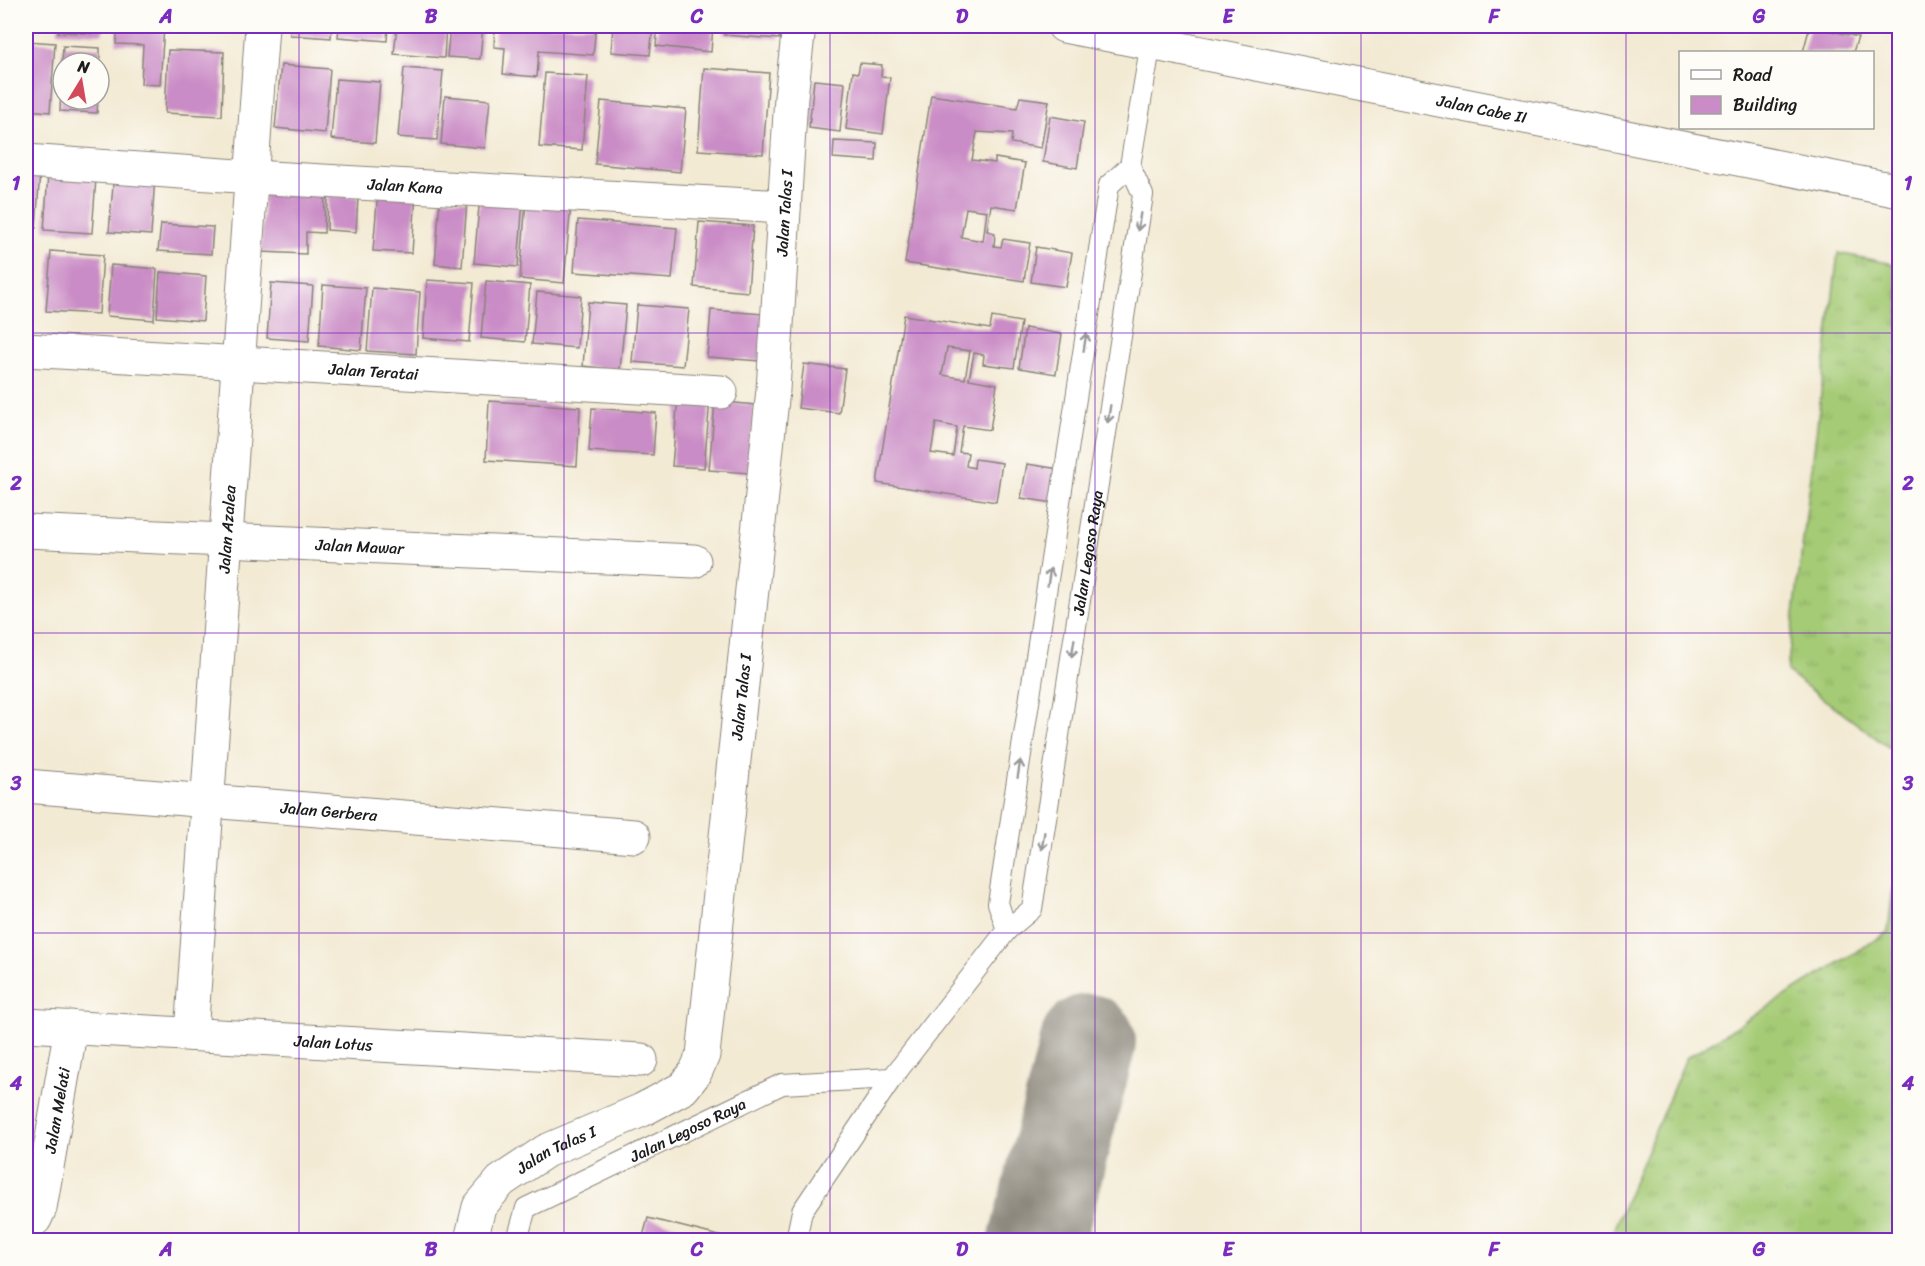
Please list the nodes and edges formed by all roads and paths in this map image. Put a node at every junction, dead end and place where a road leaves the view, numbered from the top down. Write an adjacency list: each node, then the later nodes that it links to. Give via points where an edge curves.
1 (262, 26): 7 (street, Jalan Azalea)
2 (799, 26): 9 (street, Jalan Talas I)
3 (1064, 26): 4 (street, Jalan Cabe II)
4 (1151, 42): 6 (lane); 8 (street, Jalan Cabe II)
5 (26, 161): 7 (street, Jalan Kana)
6 (1130, 166): 19 (lane, one-way to 6, via 998,903 1109,185); 19 (lane, Jalan Legoso Raya, one-way to 19, via 1143,195 1032,909)
7 (252, 177): 9 (street, Jalan Kana); 11 (street, Jalan Azalea)
8 (1899, 191)
9 (784, 207): 26 (street, Jalan Talas I, via 773,390 703,1055 683,1088 546,1151 501,1181 479,1207)
10 (26, 350): 11 (street, Jalan Teratai)
11 (239, 363): 12 (street, Jalan Teratai); 14 (street, Jalan Azalea)
12 (722, 392)
13 (26, 531): 14 (street, Jalan Mawar)
14 (226, 538): 15 (street, Jalan Mawar); 17 (street, Jalan Azalea)
15 (694, 561)
16 (26, 786): 17 (street, Jalan Gerbera)
17 (207, 803): 18 (street, Jalan Gerbera); 22 (street, Jalan Azalea)
18 (634, 836)
19 (1007, 930): 24 (lane, Jalan Legoso Raya)
20 (26, 1025): 21 (street, Jalan Lotus)
21 (71, 1027): 22 (street, Jalan Lotus); 25 (street, Jalan Melati, via 40,1208 35,1219)
22 (190, 1034): 23 (street, Jalan Lotus)
23 (641, 1060)
24 (892, 1078): 27 (lane, Jalan Legoso Raya, via 782,1084 526,1208); 28 (lane, Jalan Legoso Raya, via 802,1211)
25 (26, 1225)
26 (471, 1240)
27 (517, 1240)
28 (795, 1240)

